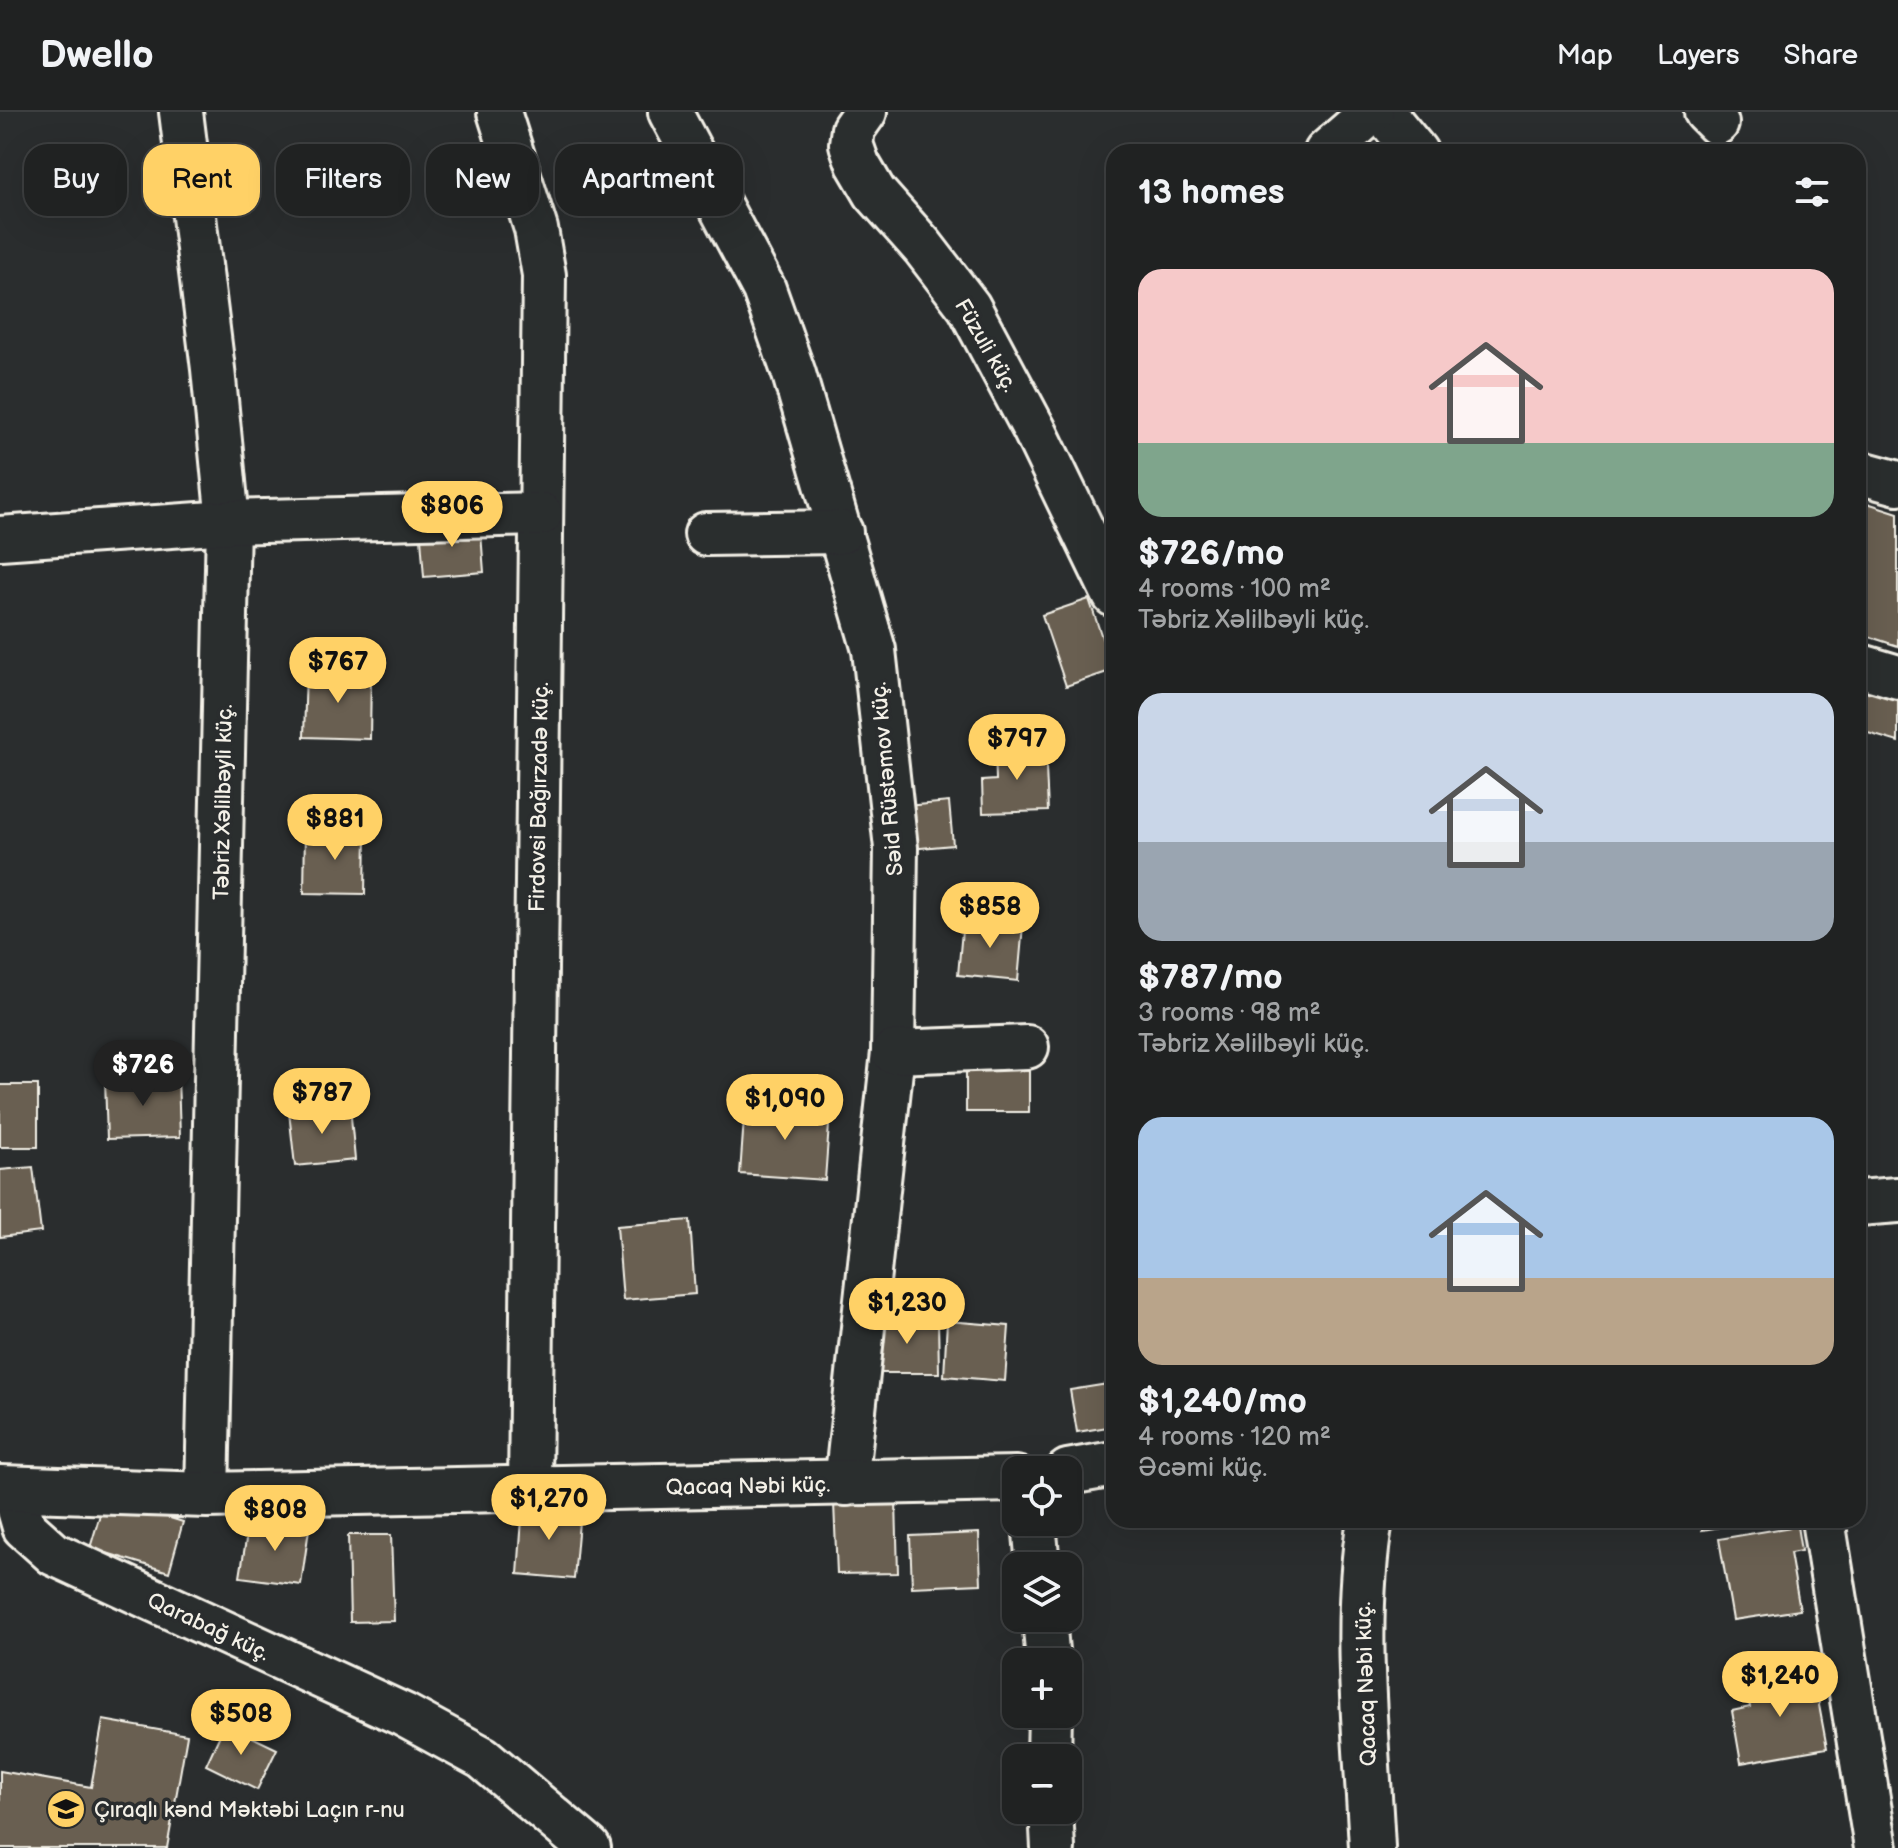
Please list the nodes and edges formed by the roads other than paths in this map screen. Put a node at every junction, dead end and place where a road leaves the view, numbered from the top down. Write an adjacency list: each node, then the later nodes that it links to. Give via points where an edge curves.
1 (181, 112): 12 (street, Təbriz Xəlilbəyli küç.)
2 (499, 112): 11 (street, Firdovsi Bağırzadə küç., via 536,229 544,275)
3 (670, 112): 13 (street, Səid Rüstəmov küç., via 764,289)
4 (865, 112): 16 (street, Füzuli küç., via 853,129 851,144 858,164 875,193 969,307)
5 (1372, 112): 7 (street)
6 (1383, 112): 8 (street)
7 (1335, 144)
8 (1409, 144)
9 (1866, 474): 10 (street)
10 (1898, 483)
11 (541, 514): 12 (street); 27 (street, Firdovsi Bağırzadə küç.)
12 (228, 522): 15 (street); 29 (street, Təbriz Xəlilbəyli küç.)
13 (841, 532): 14 (street); 20 (street, Səid Rüstəmov küç., via 874,650 888,762 896,848)
14 (706, 534)
15 (0, 538)
16 (1106, 578)
17 (1866, 667): 18 (street)
18 (1898, 677)
19 (1027, 1047): 20 (street)
20 (893, 1052): 26 (street, Səid Rüstəmov küç.)
21 (1898, 1200): 22 (street)
22 (1866, 1202)
23 (1106, 1465): 24 (street)
24 (1082, 1470)
25 (1002, 1479): 26 (street, Qacaq Nəbi küç.)
26 (846, 1484): 27 (street, Qacaq Nəbi küç.)
27 (530, 1488): 29 (street, Qacaq Nəbi küç.)
28 (7, 1489): 29 (street, Qacaq Nəbi küç.); 33 (street, Qarabağ küç., via 24,1527 54,1554 404,1715 483,1758)
29 (207, 1495)
30 (1369, 1528): 35 (street, Qacaq Nəbi küç., via 1361,1621)
31 (1824, 1528): 36 (street)
32 (1052, 1824): 34 (street)
33 (589, 1848)
34 (1053, 1848)
35 (1372, 1848)
36 (1876, 1848)

